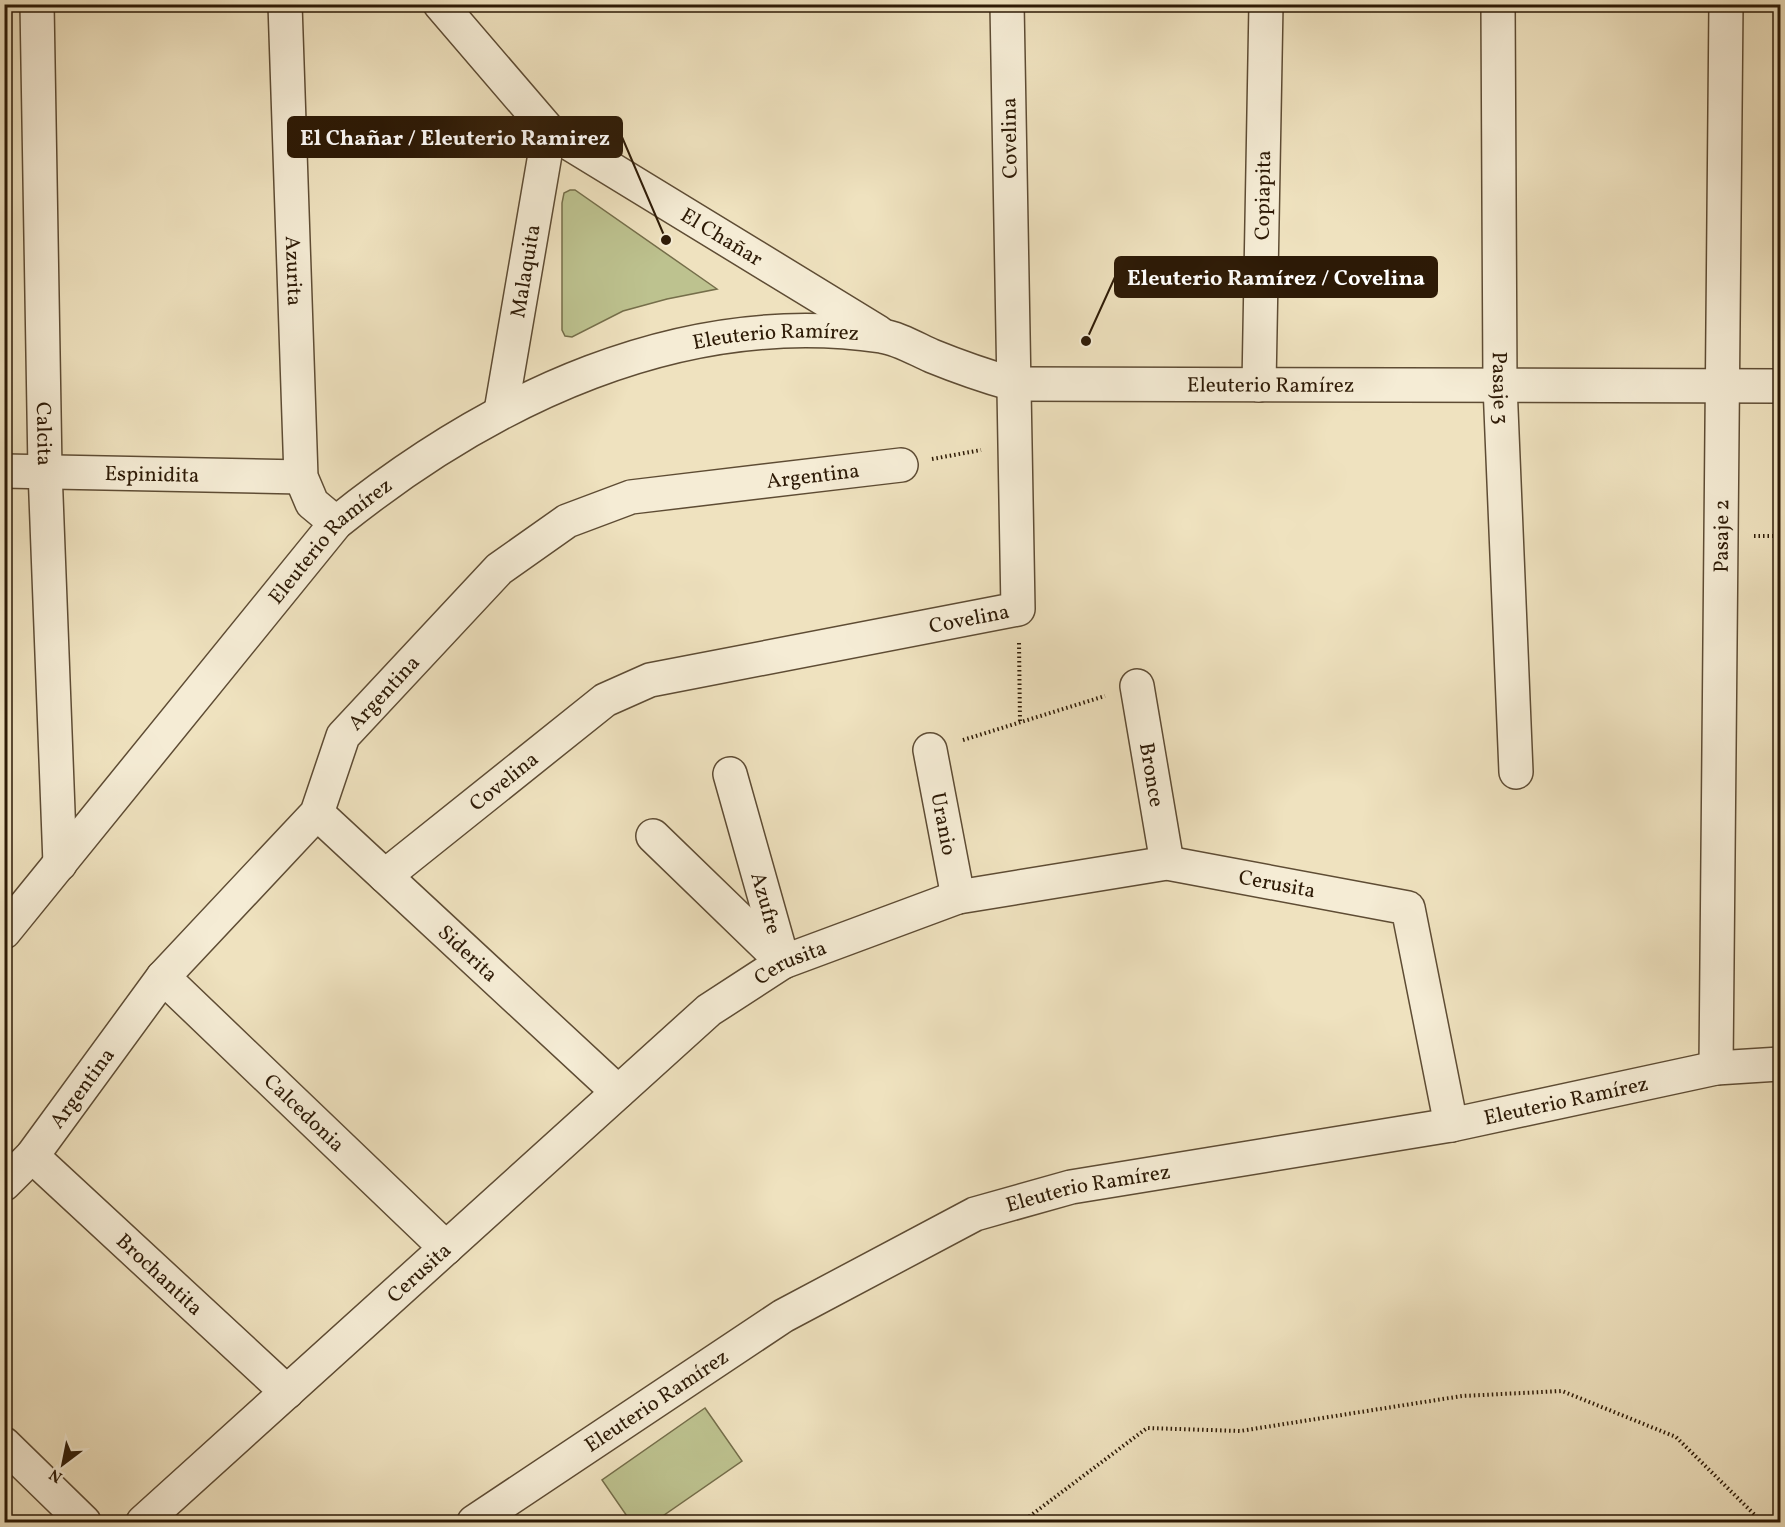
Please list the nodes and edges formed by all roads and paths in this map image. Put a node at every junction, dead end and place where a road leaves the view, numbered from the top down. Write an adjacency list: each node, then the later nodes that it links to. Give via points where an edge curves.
1 (38, 4): 18 (street, Calcita)
2 (285, 4): 20 (street, Azurita)
3 (440, 4): 8 (street, El Chañar)
4 (1007, 4): 10 (street, Covelina)
5 (1266, 4): 11 (street, Copiapita)
6 (1498, 4): 12 (street, Pasaje 3)
7 (1726, 4): 13 (street, Pasaje 2)
8 (549, 131): 9 (street, El Chañar); 15 (street, Malaquita)
9 (884, 336): 10 (street, Eleuterio Ramírez, via 971,373); 15 (street, Eleuterio Ramírez, via 784,332 685,343 590,370)
10 (1013, 384): 11 (street, Eleuterio Ramírez); 16 (street, Covelina)
11 (1259, 385): 12 (street, Eleuterio Ramírez)
12 (1500, 385): 13 (street, Eleuterio Ramírez); 26 (street, Pasaje 3)
13 (1724, 386): 14 (street, Eleuterio Ramírez); 38 (street, Pasaje 2)
14 (1780, 386)
15 (501, 411): 21 (street, Eleuterio Ramírez, via 388,482)
16 (1014, 444): 17 (path); 22 (street, Covelina)
17 (901, 465): 28 (street, Argentina, via 631,497 567,521 499,569 343,736)
18 (45, 470): 19 (street, Espinidita); 20 (street, Espinidita); 31 (street, Calcita)
19 (4, 471)
20 (301, 477): 21 (street, Azurita, via 312,503)
21 (336, 523): 31 (street, Eleuterio Ramírez)
22 (1018, 609): 24 (path); 32 (street, Covelina, via 650,680 605,700)
23 (1137, 686): 24 (path); 30 (street, Bronce)
24 (1020, 722): 25 (path)
25 (930, 750): 33 (street, Uranio)
26 (1516, 772)
27 (730, 774): 35 (street, Azufre)
28 (317, 813): 32 (street, Siderita); 36 (street, Argentina)
29 (653, 836): 35 (street, Azufre)
30 (1167, 862): 33 (street, Cerusita); 40 (street, Cerusita, via 1408,908)
31 (60, 864): 34 (street, Eleuterio Ramírez)
32 (385, 876): 39 (street, Siderita)
33 (958, 897): 35 (street, Cerusita)
34 (4, 932)
35 (783, 962): 39 (street, Cerusita, via 710,1010)
36 (163, 977): 41 (street, Argentina); 43 (street, Calcedonia)
37 (1780, 1064): 38 (street, Eleuterio Ramírez)
38 (1716, 1068): 40 (street, Eleuterio Ramírez)
39 (618, 1092): 43 (street, Cerusita)
40 (1450, 1125): 48 (street, Eleuterio Ramírez, via 1071,1187 975,1214 783,1316)
41 (32, 1156): 42 (street, Argentina); 44 (street, Brochantita)
42 (4, 1184)
43 (446, 1248): 44 (street, Cerusita)
44 (287, 1392): 47 (street, Cerusita)
45 (4, 1444): 46 (street)
46 (84, 1522)
47 (143, 1522)
48 (474, 1522)
49 (1022, 1522): 50 (path, via 1147,1428 1240,1431 1462,1396 1562,1391 1676,1437)
50 (1762, 1522)

